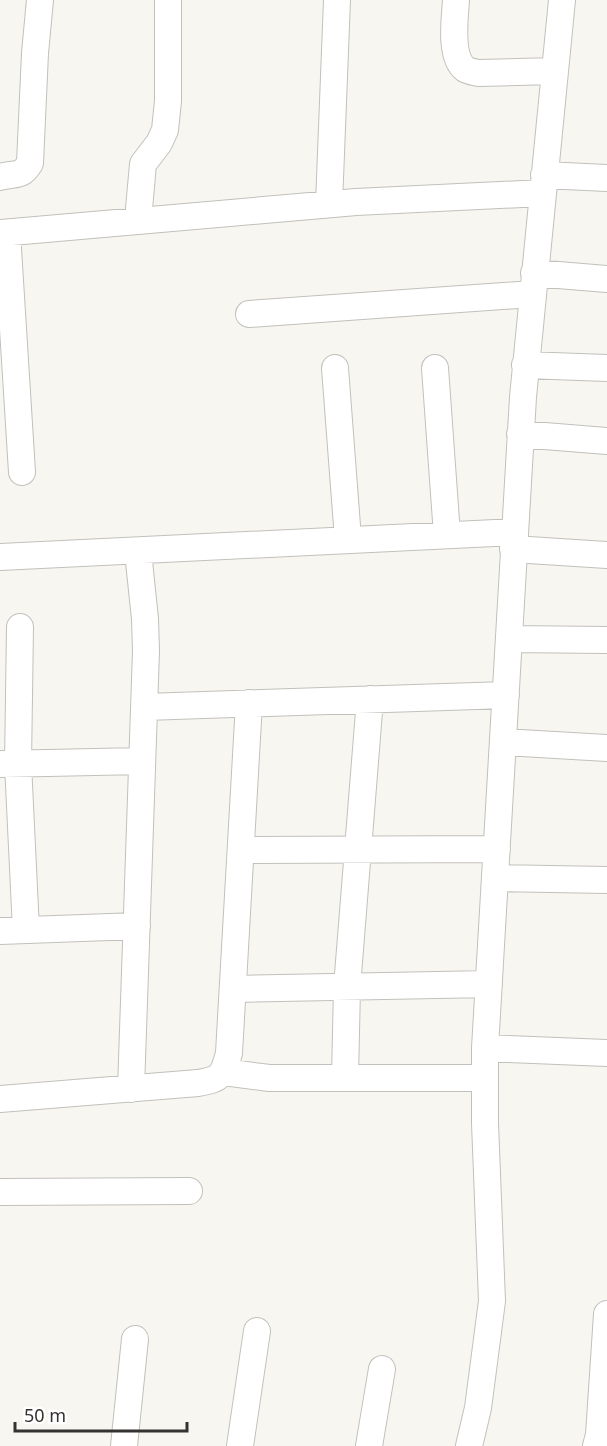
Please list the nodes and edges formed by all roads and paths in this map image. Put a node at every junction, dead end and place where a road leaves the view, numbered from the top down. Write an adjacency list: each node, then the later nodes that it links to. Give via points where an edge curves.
1 (40, 0): 7 (street, via 30,163 20,174)
2 (168, 0): 11 (street, via 165,130 143,164)
3 (337, 0): 10 (street)
4 (456, 0): 6 (street, via 455,49 466,70)
5 (562, 0): 6 (street)
6 (554, 71): 9 (street)
7 (0, 177)
8 (607, 178): 9 (street)
9 (543, 184): 10 (street); 14 (street)
10 (329, 204): 11 (street)
11 (138, 220): 12 (street)
12 (3, 233): 22 (street)
13 (607, 279): 14 (street)
14 (533, 283): 15 (street); 16 (street)
15 (249, 314)
16 (525, 365): 19 (street); 20 (street)
17 (335, 368): 24 (street)
18 (435, 368): 23 (street)
19 (607, 368)
20 (520, 434): 21 (street); 25 (street)
21 (607, 441)
22 (22, 472)
23 (447, 535): 24 (street); 25 (street)
24 (348, 539): 26 (street)
25 (514, 541): 27 (street); 30 (street)
26 (138, 552): 28 (street); 35 (street, via 145,619)
27 (607, 555)
28 (0, 557)
29 (20, 627): 39 (street)
30 (509, 639): 31 (street); 32 (street)
31 (607, 640)
32 (506, 695): 33 (street); 36 (street)
33 (370, 699): 34 (street); 42 (street)
34 (249, 703): 35 (street); 41 (street)
35 (144, 707): 38 (street)
36 (503, 742): 37 (street); 40 (street)
37 (607, 748)
38 (142, 761): 39 (street); 45 (street)
39 (9, 764): 46 (street)
40 (497, 849): 42 (street); 43 (street)
41 (241, 850): 42 (street); 50 (street)
42 (358, 850): 49 (street)
43 (496, 878): 44 (street); 48 (street)
44 (607, 880)
45 (136, 926): 46 (street); 56 (street)
46 (26, 930): 47 (street)
47 (0, 931)
48 (489, 984): 49 (street); 51 (street)
49 (347, 987): 50 (street); 54 (street)
50 (233, 989): 53 (street)
51 (485, 1048): 52 (street); 55 (street)
52 (607, 1053)
53 (224, 1072): 54 (street, via 269,1078); 56 (street, via 215,1080)
54 (345, 1078): 55 (street)
55 (484, 1078): 67 (street, via 492,1302)
56 (131, 1089): 57 (street)
57 (0, 1099)
58 (189, 1191): 59 (street)
59 (0, 1192)
60 (607, 1314): 68 (street)
61 (257, 1331): 65 (street)
62 (135, 1339): 64 (street)
63 (382, 1369): 66 (street)
64 (124, 1446)
65 (240, 1446)
66 (369, 1446)
67 (471, 1446)
68 (596, 1446)

